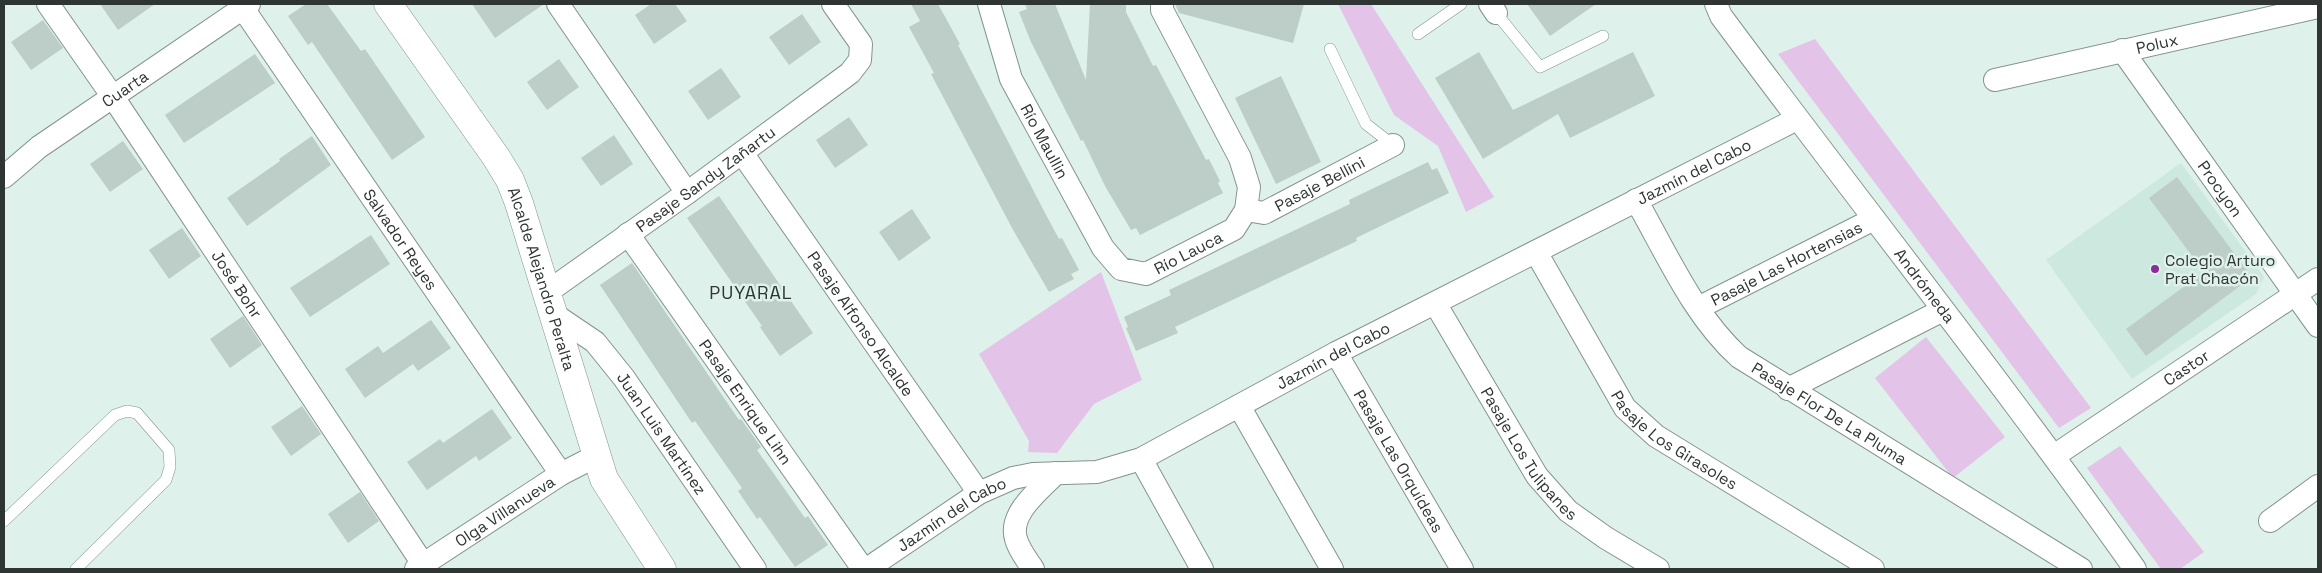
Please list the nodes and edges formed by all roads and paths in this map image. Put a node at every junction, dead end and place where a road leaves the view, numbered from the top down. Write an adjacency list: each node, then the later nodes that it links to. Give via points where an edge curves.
1 (48, 4): 17 (street, José Bohr)
2 (388, 4): 31 (street, Alcalde Alejandro Peralta, via 510,180)
3 (558, 4): 22 (street)
4 (833, 4): 20 (street, Pasaje Sandy Zañartu, via 861,44 860,60 850,73)
5 (988, 4): 28 (street, Río Maullin, via 1011,79 1102,248)
6 (1162, 4): 24 (street, via 1162,10 1240,158 1249,187)
7 (1460, 4): 12 (lane)
8 (1716, 4): 18 (street, Andrómeda, via 1721,16)
9 (244, 5): 17 (street, Cuarta); 43 (street, Salvador Reyes)
10 (1493, 8): 13 (lane, via 1540,67)
11 (2318, 8): 15 (street, Polux)
12 (1418, 34)
13 (1604, 36)
14 (1330, 49): 19 (lane, via 1366,124)
15 (2122, 50): 16 (street, Polux); 30 (street, Procyon)
16 (1995, 80)
17 (113, 97): 21 (street, Cuarta, via 39,146); 48 (street, José Bohr)
18 (1797, 119): 23 (street, Jazmín del Cabo); 25 (street, Andrómeda)
19 (1393, 145): 24 (street, Pasaje Bellini, via 1264,213)
20 (742, 153): 22 (street, Pasaje Sandy Zañartu); 45 (street, Pasaje Alfonso Alcalde)
21 (4, 178)
22 (687, 193): 26 (street, Pasaje Sandy Zañartu)
23 (1636, 200): 27 (street, Jazmín del Cabo); 33 (street, Pasaje Flor De La Pluma)
24 (1246, 210): 28 (street, Río Lauca, via 1234,229 1146,274)
25 (1874, 219): 33 (street, Pasaje Las Hortensias); 34 (street, Andrómeda)
26 (628, 234): 31 (street, Pasaje Sandy Zañartu); 52 (street, Pasaje Enrique Lihn)
27 (1536, 252): 32 (street, Jazmín del Cabo); 59 (street, Pasaje Los Girasoles, via 1625,408 1656,436)
28 (1121, 269)
29 (2318, 279): 30 (street, Castor)
30 (2295, 294): 35 (street, Procyon); 40 (street, Castor)
31 (549, 303): 39 (street, Alcalde Alejandro Peralta); 51 (street, Juan Luis Martínez, via 594,342 624,378)
32 (1435, 303): 36 (street, Jazmín del Cabo); 58 (street, Pasaje Los Tulipanes, via 1537,476 1568,511)
33 (1698, 308): 37 (street, Pasaje Flor De La Pluma, via 1739,358)
34 (1943, 310): 37 (street); 40 (street, Andrómeda)
35 (2318, 326)
36 (1336, 353): 38 (street, Jazmín del Cabo); 57 (street, Pasaje Las Orquídeas)
37 (1788, 389): 60 (street, Pasaje Flor De La Pluma)
38 (1239, 406): 41 (street, Jazmín del Cabo); 56 (street)
39 (596, 456): 43 (street, Olga Villanueva); 50 (street, Alcalde Alejandro Peralta, via 604,479)
40 (2054, 456): 61 (street, Andrómeda)
41 (1141, 459): 42 (street, Jazmín del Cabo, via 1098,472); 55 (street)
42 (1056, 472): 45 (street, Jazmín del Cabo, via 1012,478); 54 (street, via 1026,504 1016,523 1015,538)
43 (561, 474): 48 (street, Olga Villanueva)
44 (2318, 486): 47 (street)
45 (979, 493): 53 (street, Jazmín del Cabo)
46 (4, 521): 49 (lane, via 115,415 127,411 137,413 169,450 170,467 166,480)
47 (2270, 521)
48 (420, 567)
49 (76, 569)
50 (662, 569)
51 (755, 569)
52 (863, 569)
53 (867, 569)
54 (1033, 569)
55 (1202, 569)
56 (1332, 569)
57 (1462, 569)
58 (1658, 569)
59 (1872, 569)
60 (2081, 569)
61 (2135, 569)

